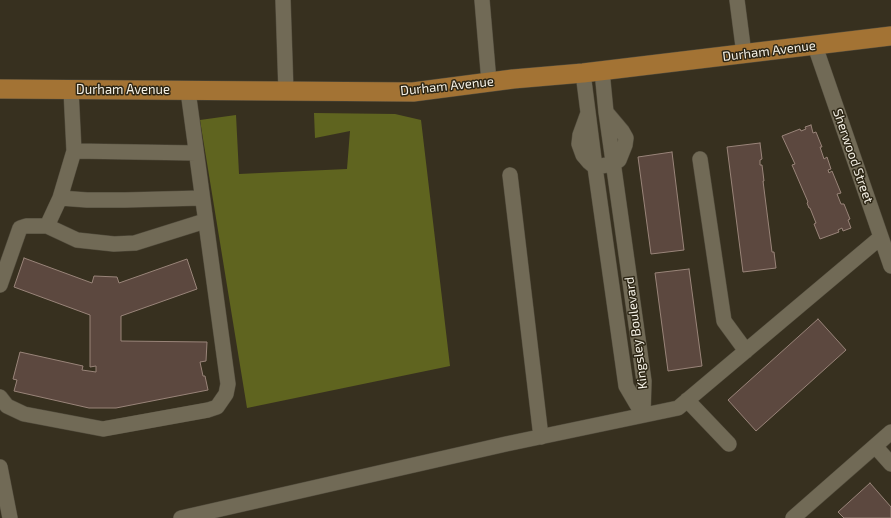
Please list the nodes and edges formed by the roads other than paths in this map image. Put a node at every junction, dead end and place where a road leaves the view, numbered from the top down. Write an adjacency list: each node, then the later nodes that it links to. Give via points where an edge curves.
1 (283, 0): 12 (street)
2 (482, 0): 8 (street)
3 (737, 0): 6 (street)
4 (891, 36): 5 (main road, Durham Avenue)
5 (815, 46): 6 (main road, Durham Avenue); 23 (street, Sherwood Street)
6 (744, 54): 7 (main road, Durham Avenue)
7 (593, 72): 8 (main road, Durham Avenue); 16 (street, Kingsley Boulevard, via 606,112); 17 (street, Kingsley Boulevard, via 588,112)
8 (489, 82): 12 (main road, Durham Avenue, via 413,92)
9 (0, 89): 10 (main road, Durham Avenue)
10 (71, 90): 11 (main road, Durham Avenue); 13 (street)
11 (188, 91): 12 (main road, Durham Avenue); 14 (street)
12 (286, 92)
13 (74, 151): 14 (street); 19 (street)
14 (196, 153): 20 (street)
15 (700, 159): 26 (street, via 724,321)
16 (613, 164): 17 (street); 29 (street, Kingsley Boulevard, via 644,381)
17 (595, 167): 29 (street, Kingsley Boulevard, via 626,386)
18 (510, 175): 31 (street)
19 (60, 198): 20 (street); 22 (street)
20 (202, 198): 21 (street)
21 (205, 220): 22 (street, via 135,243 114,244 77,240); 27 (street, via 228,384 226,394 216,407 103,429 24,414 7,406)
22 (47, 226): 25 (street, via 20,228)
23 (881, 236): 24 (street, Sherwood Street); 26 (street)
24 (891, 266)
25 (0, 285)
26 (746, 351): 28 (street)
27 (0, 397)
28 (688, 400): 29 (street, via 678,408); 32 (street)
29 (643, 415): 31 (street)
30 (891, 432): 33 (street)
31 (541, 437): 36 (street)
32 (729, 444)
33 (875, 446): 34 (street); 39 (street)
34 (891, 464)
35 (0, 467): 37 (street)
36 (199, 516): 38 (street)
37 (10, 518)
38 (181, 518)
39 (792, 518)

